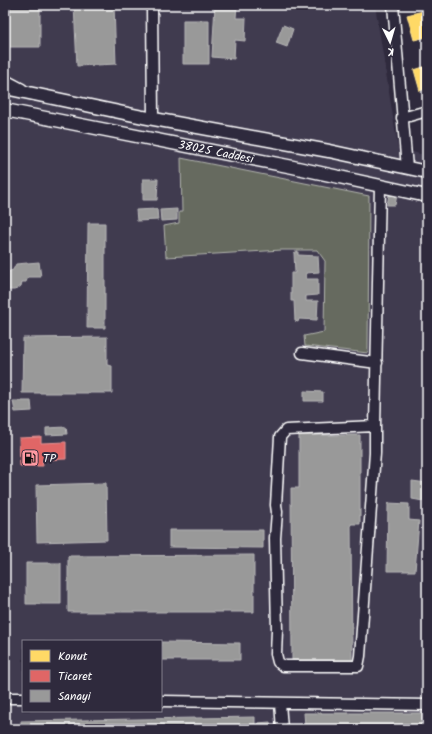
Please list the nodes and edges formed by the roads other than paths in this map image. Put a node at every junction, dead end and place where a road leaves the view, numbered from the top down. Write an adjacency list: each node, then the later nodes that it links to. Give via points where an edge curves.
1 (152, 5): 9 (street)
2 (394, 6): 8 (street)
3 (5, 80): 5 (street)
4 (5, 88): 5 (main road, 38025 Caddesi)
5 (29, 93): 9 (main road, 38025 Caddesi)
6 (5, 110): 12 (main road, 38025 Caddesi)
7 (427, 111): 8 (street)
8 (402, 118): 10 (street)
9 (153, 119): 10 (main road, 38025 Caddesi)
10 (408, 168): 11 (main road, 38025 Caddesi)
11 (427, 172)
12 (380, 186): 13 (main road, 38025 Caddesi); 15 (street)
13 (427, 196)
14 (302, 353): 15 (street)
15 (376, 362): 16 (street)
16 (376, 426): 16 (street, via 358,666 283,666 278,662 276,654 275,538 280,437 286,430)
17 (5, 698): 18 (street)
18 (22, 698)
19 (162, 701): 20 (street)
20 (280, 703): 21 (street); 22 (street)
21 (427, 705)
22 (282, 729)

